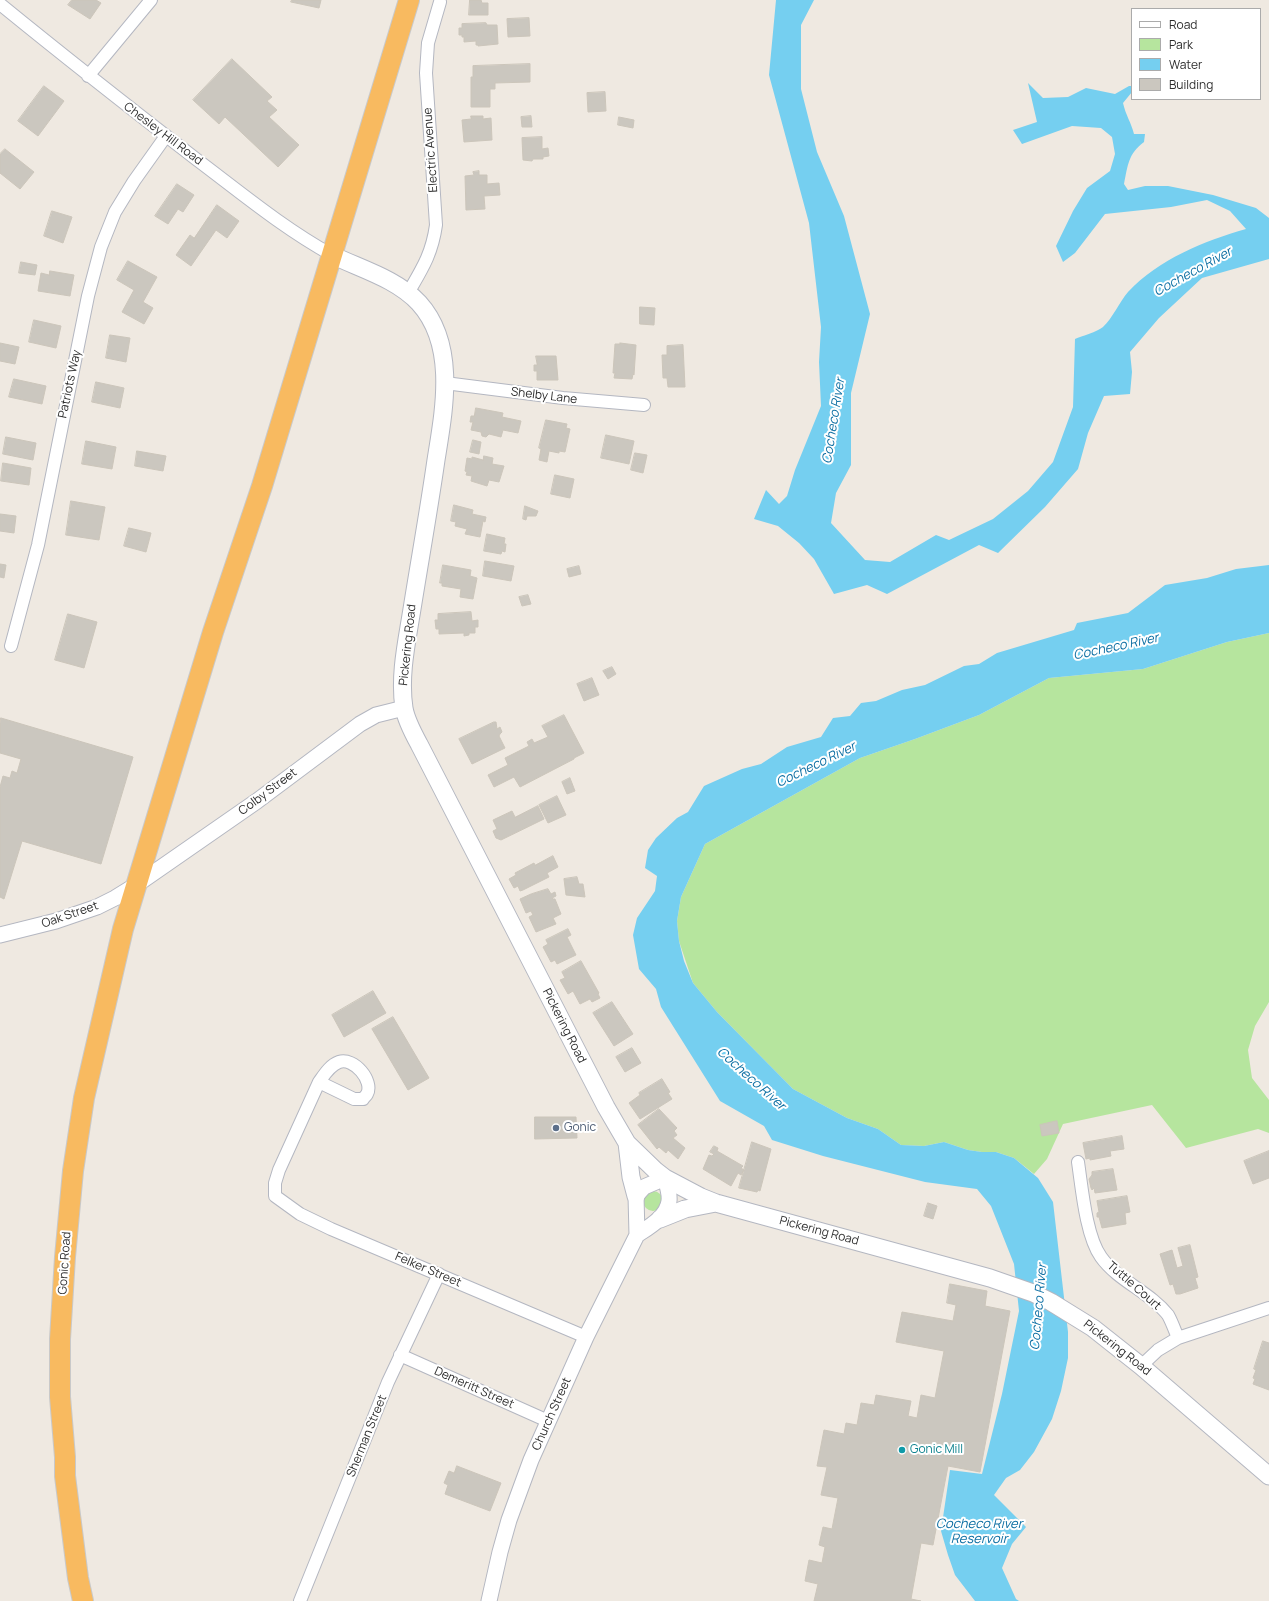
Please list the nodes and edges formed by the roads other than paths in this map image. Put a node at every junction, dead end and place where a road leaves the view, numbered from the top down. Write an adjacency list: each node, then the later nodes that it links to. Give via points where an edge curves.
1 (150, 0): 5 (street)
2 (409, 0): 7 (highway, Gonic Road)
3 (440, 2): 8 (street, Electric Avenue, via 428,42 426,73 436,225 434,243 426,264)
4 (0, 4): 5 (street, Chesley Hill Road)
5 (88, 76): 6 (street, Chesley Hill Road)
6 (166, 136): 7 (street, Chesley Hill Road, via 298,235); 11 (street, Patriots Way, via 115,212 101,247 88,296 38,545)
7 (332, 255): 8 (main road, Pickering Road, via 389,281); 13 (highway, Gonic Road)
8 (408, 293): 9 (main road, Pickering Road, via 420,304 438,336)
9 (445, 383): 10 (street, Shelby Lane, via 584,401); 12 (main road, Pickering Road, via 440,439 404,666)
10 (644, 405)
11 (11, 646)
12 (404, 708): 13 (street, Colby Street, via 376,715 360,724 257,801); 16 (main road, Pickering Road, via 418,744)
13 (136, 885): 14 (street, Oak Street, via 97,907 56,921); 31 (highway, Gonic Road, via 123,929 84,1098 73,1171 65,1257 60,1339 60,1397 65,1476)
14 (0, 935)
15 (319, 1082): 23 (street, Felker Street, via 279,1170 275,1196 300,1214 331,1229)
16 (627, 1143): 18 (main road, Pickering Road); 19 (main road)
17 (1078, 1162): 26 (street, Tuttle Court, via 1090,1228 1101,1257 1159,1306 1168,1316)
18 (665, 1178): 19 (street, via 644,1187); 20 (main road, Pickering Road); 21 (street, Church Street, via 669,1200)
19 (636, 1196): 22 (street, Church Street)
20 (716, 1203): 21 (main road, via 685,1209); 28 (main road, Pickering Road, via 1010,1285 1051,1302 1079,1318)
21 (660, 1219): 22 (street, Church Street)
22 (637, 1236): 25 (street, Church Street)
23 (438, 1274): 25 (street, Felker Street); 27 (street, Sherman Street)
24 (1269, 1308): 26 (street)
25 (586, 1337): 29 (street, Church Street)
26 (1178, 1338): 28 (street, via 1158,1350)
27 (400, 1355): 29 (street, Demeritt Street); 32 (street, Sherman Street)
28 (1141, 1366): 30 (main road, Pickering Road)
29 (548, 1421): 33 (street, Church Street, via 509,1520)
30 (1269, 1476)
31 (83, 1601)
32 (300, 1601)
33 (489, 1601)

